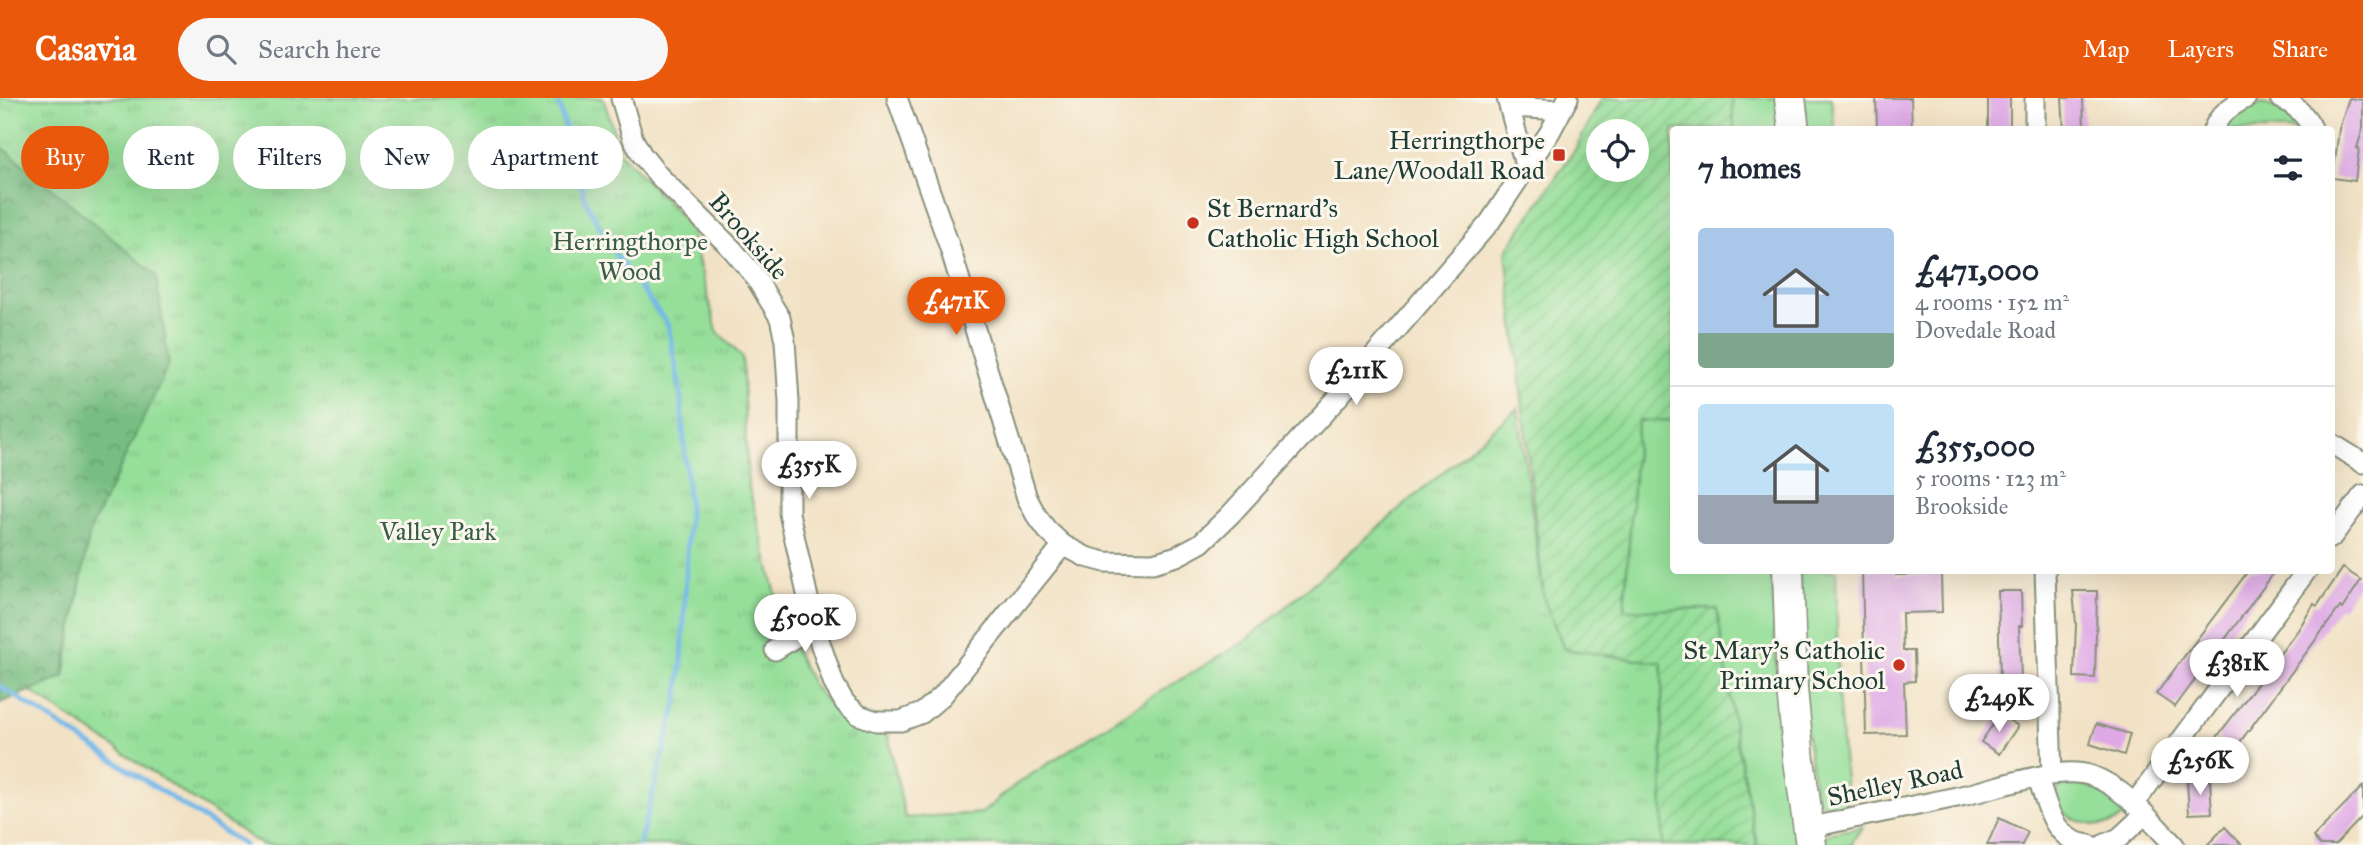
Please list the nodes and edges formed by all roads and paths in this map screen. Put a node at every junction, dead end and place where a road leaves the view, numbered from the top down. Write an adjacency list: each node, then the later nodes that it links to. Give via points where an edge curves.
1 (621, 98): 23 (street, Brookside, via 642,155 754,275 780,318 789,401 789,513)
2 (897, 98): 19 (street, via 950,248 1027,498 1041,523)
3 (1790, 98): 10 (main road)
4 (2035, 98): 11 (street)
5 (2246, 98): 12 (street, via 2229,107)
6 (2280, 98): 8 (street)
7 (1508, 103): 9 (street); 14 (street)
8 (2302, 103): 13 (street)
9 (1565, 104): 14 (street)
10 (1794, 126)
11 (2035, 126)
12 (2214, 126)
13 (2311, 126)
14 (1526, 169): 19 (street, via 1490,222 1403,323 1201,543 1153,563 1127,564 1086,557)
15 (2335, 446): 16 (street)
16 (2363, 463)
17 (2363, 495): 18 (street)
18 (2335, 533)
19 (1063, 545): 23 (street, Brookside, via 942,695 922,713 901,721 859,715 845,703)
20 (1788, 574): 27 (main road, via 1792,689)
21 (2045, 574): 25 (street)
22 (2304, 574): 26 (street)
23 (814, 625): 24 (street)
24 (775, 650)
25 (2045, 776): 26 (street, Shelley Road, via 2073,772 2093,776); 27 (street, Shelley Road); 28 (street, via 2051,815 2062,834)
26 (2139, 809): 29 (street, via 2119,838); 30 (street, Shelley Road)
27 (1810, 836)
28 (2089, 845)
29 (2103, 845)
30 (2174, 845)

